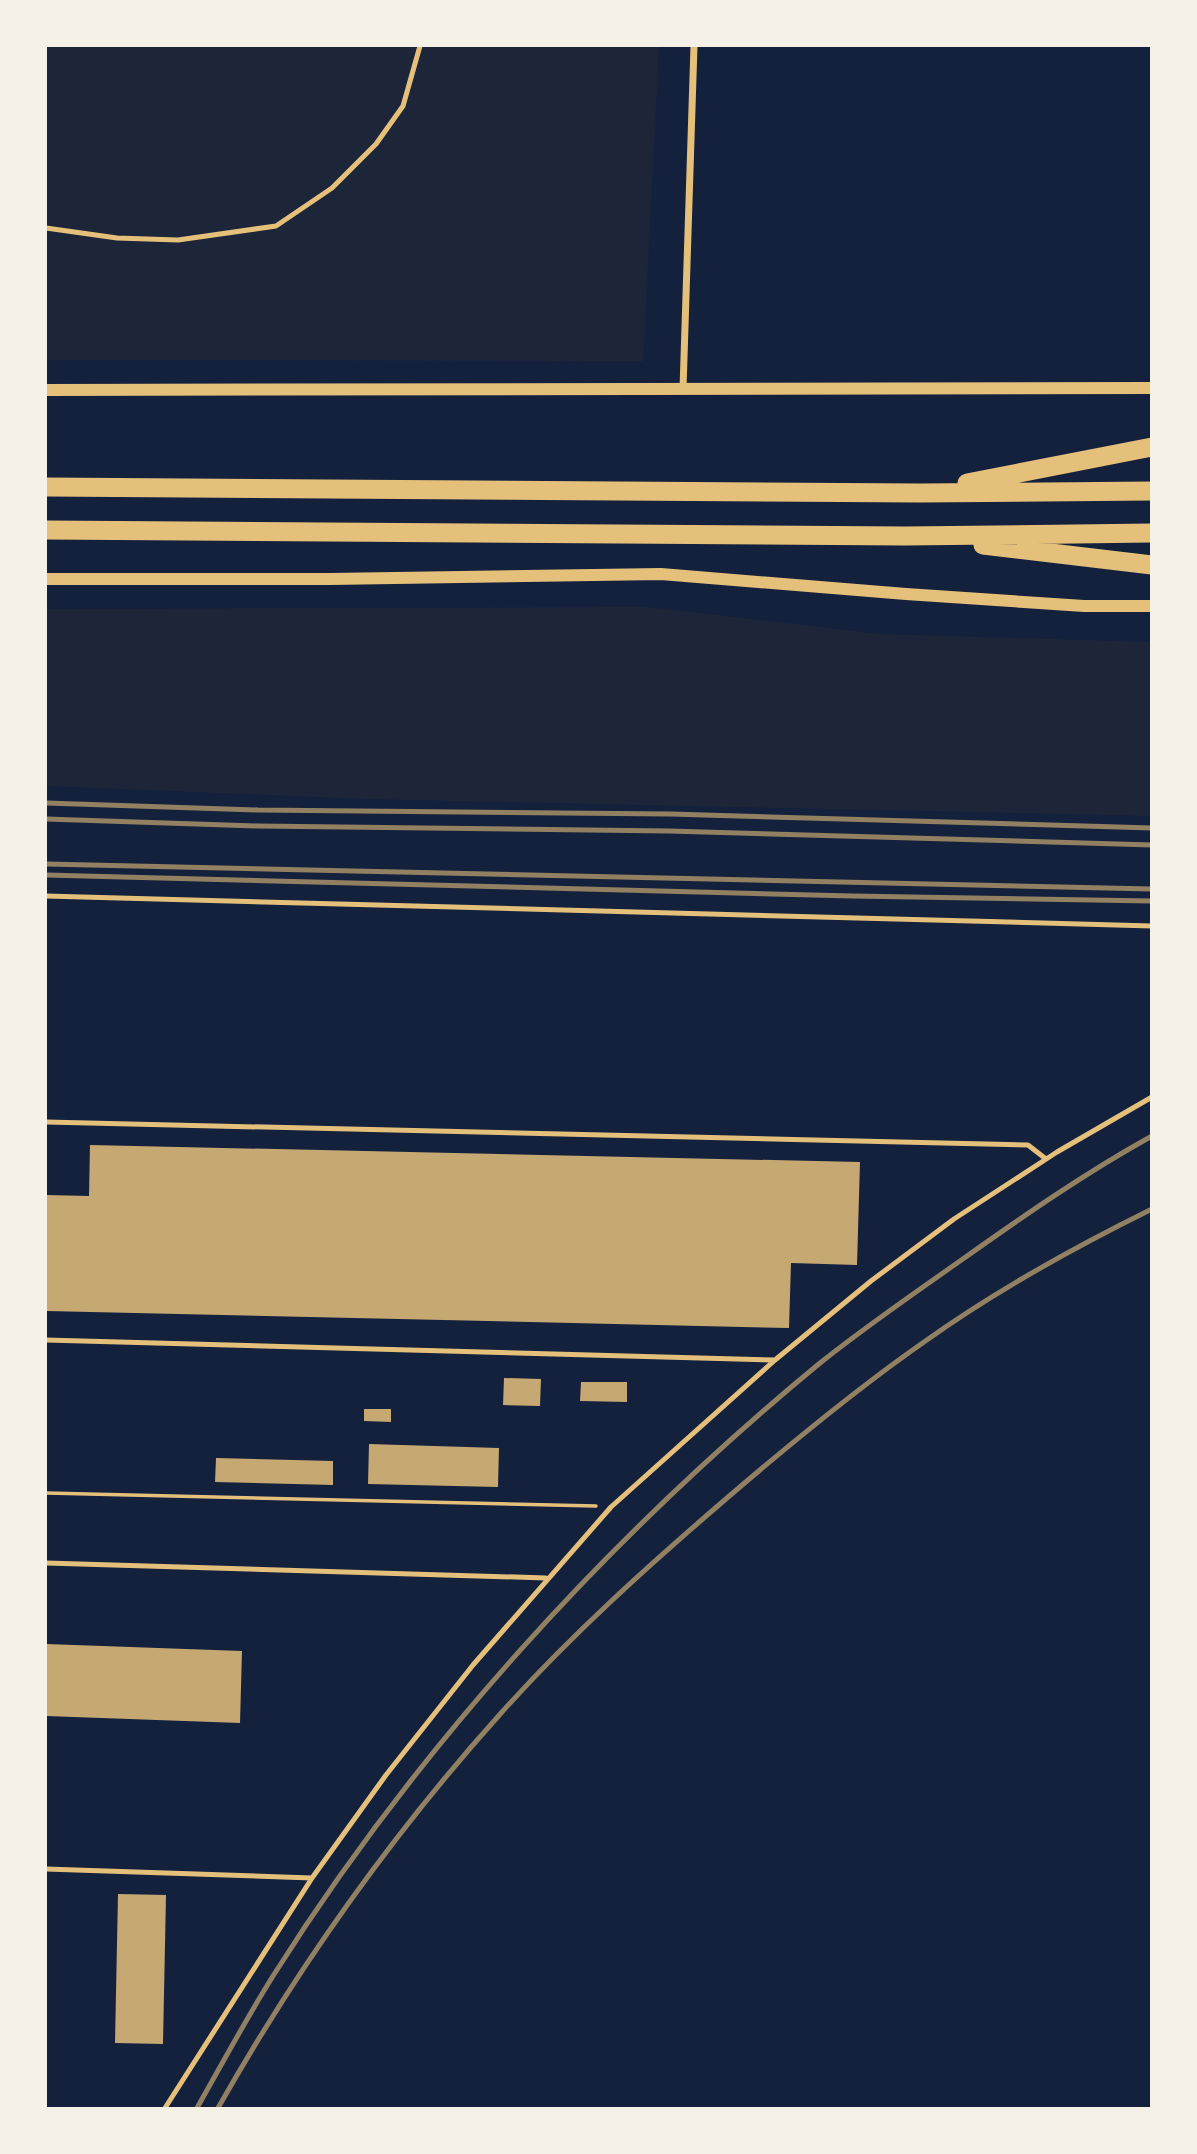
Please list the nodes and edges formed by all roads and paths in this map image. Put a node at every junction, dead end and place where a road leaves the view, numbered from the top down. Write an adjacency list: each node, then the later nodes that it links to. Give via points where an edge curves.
1 (420, 46): 3 (lane, via 403,106 376,144 332,188 276,226 178,240 117,238)
2 (694, 46): 5 (street)
3 (46, 228)
4 (1152, 388): 5 (street)
5 (683, 389): 6 (street)
6 (46, 390)
7 (1152, 447): 10 (highway)
8 (46, 486): 10 (highway)
9 (1152, 491): 10 (highway)
10 (920, 493)
11 (46, 530): 13 (highway)
12 (1152, 533): 13 (highway)
13 (905, 536): 14 (highway)
14 (1152, 565)
15 (46, 579): 16 (street, via 661,574 1084,606)
16 (1152, 606)
17 (46, 897): 18 (lane)
18 (1152, 926)
19 (1152, 1097): 21 (lane)
20 (46, 1122): 21 (lane, via 1028,1145)
21 (1045, 1159): 23 (lane, via 954,1219)
22 (46, 1340): 23 (lane)
23 (775, 1360): 25 (lane)
24 (46, 1493): 25 (path)
25 (611, 1507): 27 (lane)
26 (46, 1563): 27 (lane)
27 (547, 1578): 29 (lane, via 386,1775)
28 (46, 1870): 29 (lane)
29 (312, 1878): 30 (lane)
30 (165, 2109)

